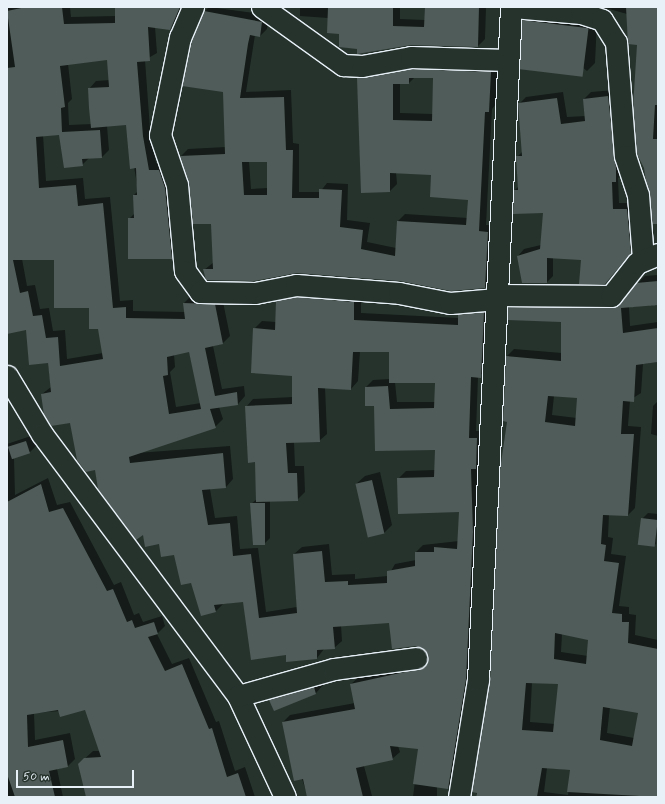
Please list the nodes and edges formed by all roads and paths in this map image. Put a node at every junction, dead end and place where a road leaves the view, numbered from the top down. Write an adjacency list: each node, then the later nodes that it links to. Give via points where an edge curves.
1 (193, 7): 6 (street, via 180,37 160,135 177,185 185,271 200,292 254,293 296,284 399,293 450,303)
2 (262, 7): 4 (street, via 343,65 362,66 411,58)
3 (512, 7): 4 (street); 5 (street, via 581,12 602,20 616,42 625,156 638,195)
4 (507, 60): 6 (street)
5 (650, 256): 6 (street, via 611,296)
6 (498, 297): 11 (street, via 478,680)
7 (7, 376): 9 (street, via 42,434)
8 (416, 658): 9 (street, via 334,669)
9 (238, 696): 10 (street)
10 (285, 797)
11 (459, 797)

